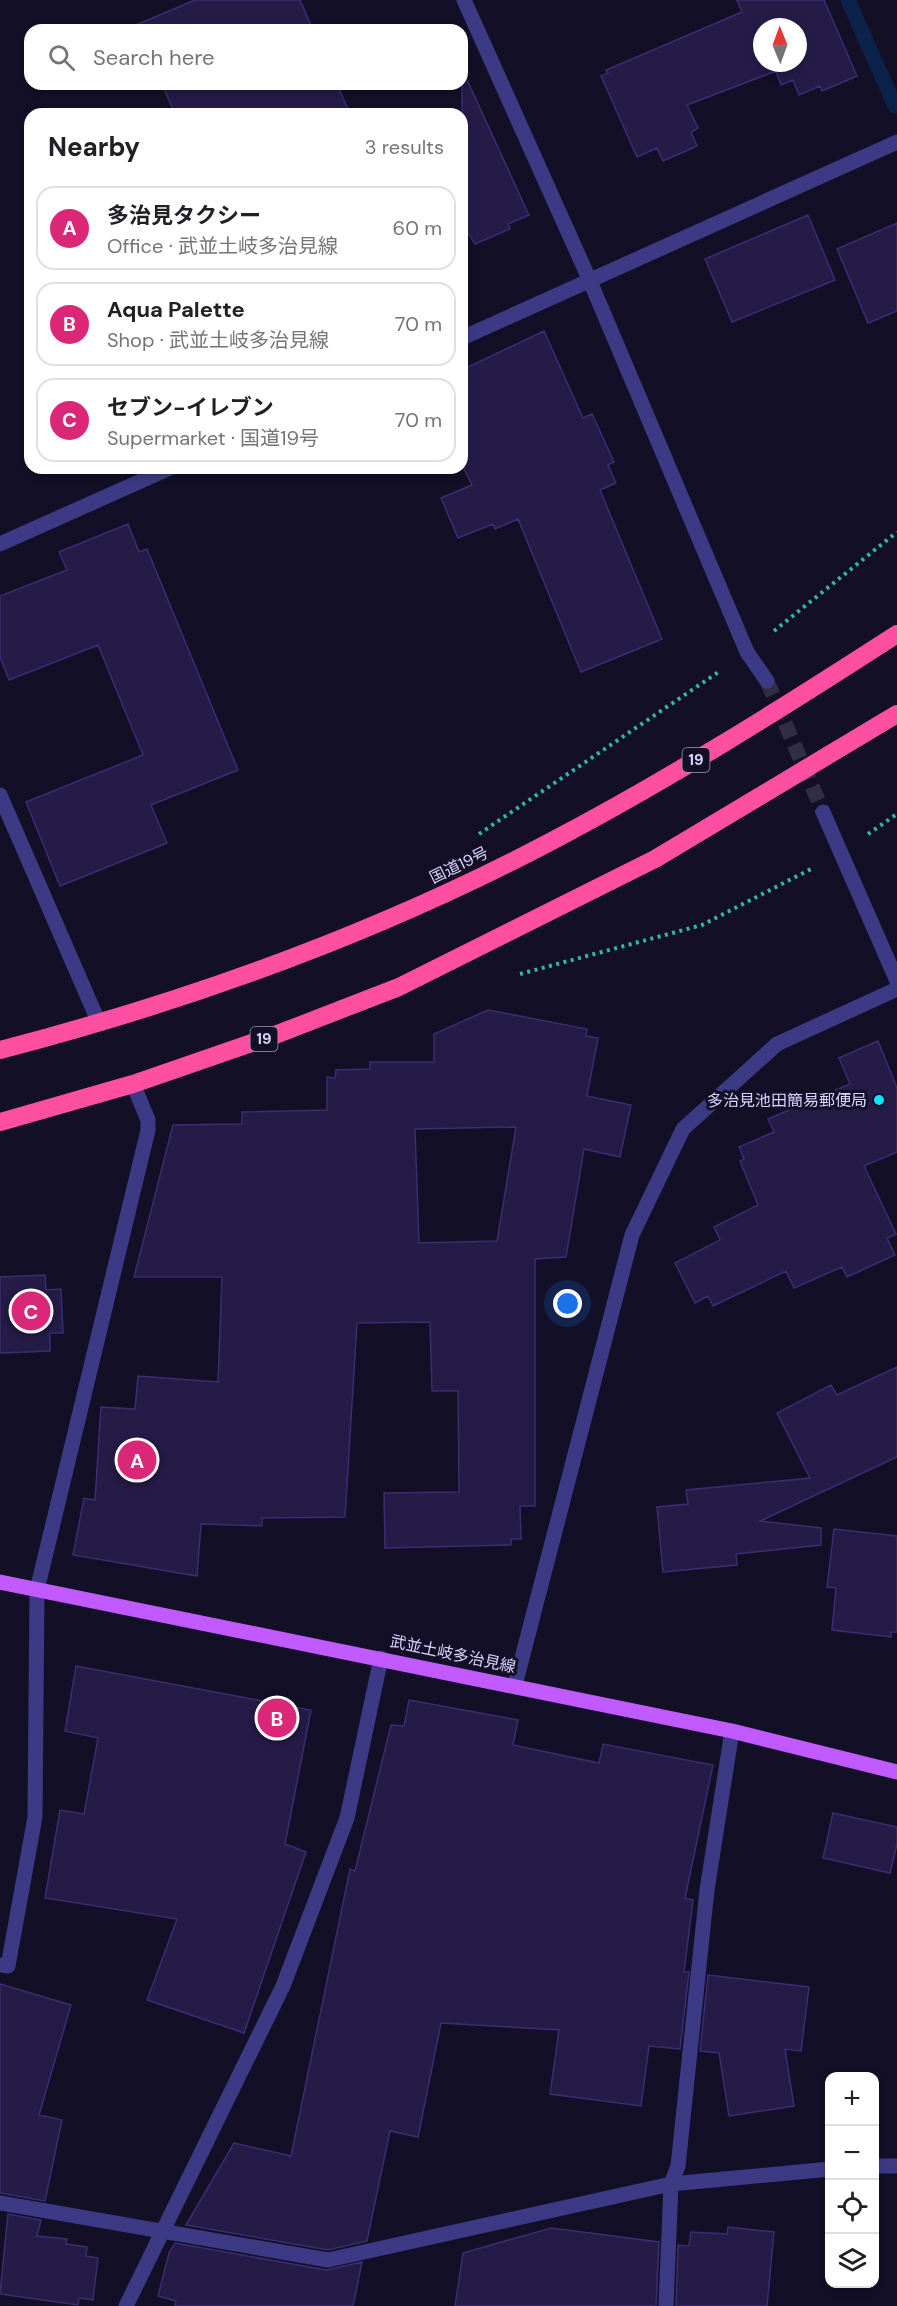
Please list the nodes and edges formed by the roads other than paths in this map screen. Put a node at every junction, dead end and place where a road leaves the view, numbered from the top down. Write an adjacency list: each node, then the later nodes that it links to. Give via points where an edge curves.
1 (464, 0): 3 (street)
2 (897, 142): 3 (street)
3 (590, 281): 4 (street); 8 (street, via 747,652)
4 (468, 335)
5 (157, 474): 6 (street)
6 (0, 544)
7 (897, 634): 14 (highway, 国道19号 / 19, via 755,726 550,842 424,903 293,958)
8 (766, 681)
9 (897, 714): 16 (highway, 19, via 655,859 399,987)
10 (0, 795): 14 (street)
11 (823, 812): 12 (street)
12 (897, 981)
13 (897, 989): 21 (street, via 777,1044 683,1129 632,1234)
14 (99, 1023): 15 (highway, 国道19号 / 19)
15 (0, 1050)
16 (134, 1084): 17 (highway, 19); 19 (street, via 148,1130)
17 (0, 1122)
18 (0, 1582): 19 (main road, 武並土岐多治見線)
19 (37, 1590): 20 (main road, 武並土岐多治見線); 24 (street, via 35,1817 8,1966)
20 (381, 1658): 21 (main road, 武並土岐多治見線); 30 (street, via 347,1818 283,1986)
21 (515, 1686): 22 (main road, 武並土岐多治見線)
22 (732, 1731): 23 (main road, 武並土岐多治見線); 28 (street, via 707,1890 678,2166)
23 (897, 1772)
24 (0, 1965)
25 (879, 2166): 26 (street)
26 (897, 2166)
27 (825, 2169): 28 (street)
28 (671, 2184): 30 (street, via 328,2260); 32 (street)
29 (0, 2203): 30 (street)
30 (165, 2230): 31 (street)
31 (126, 2306)
32 (666, 2306)

